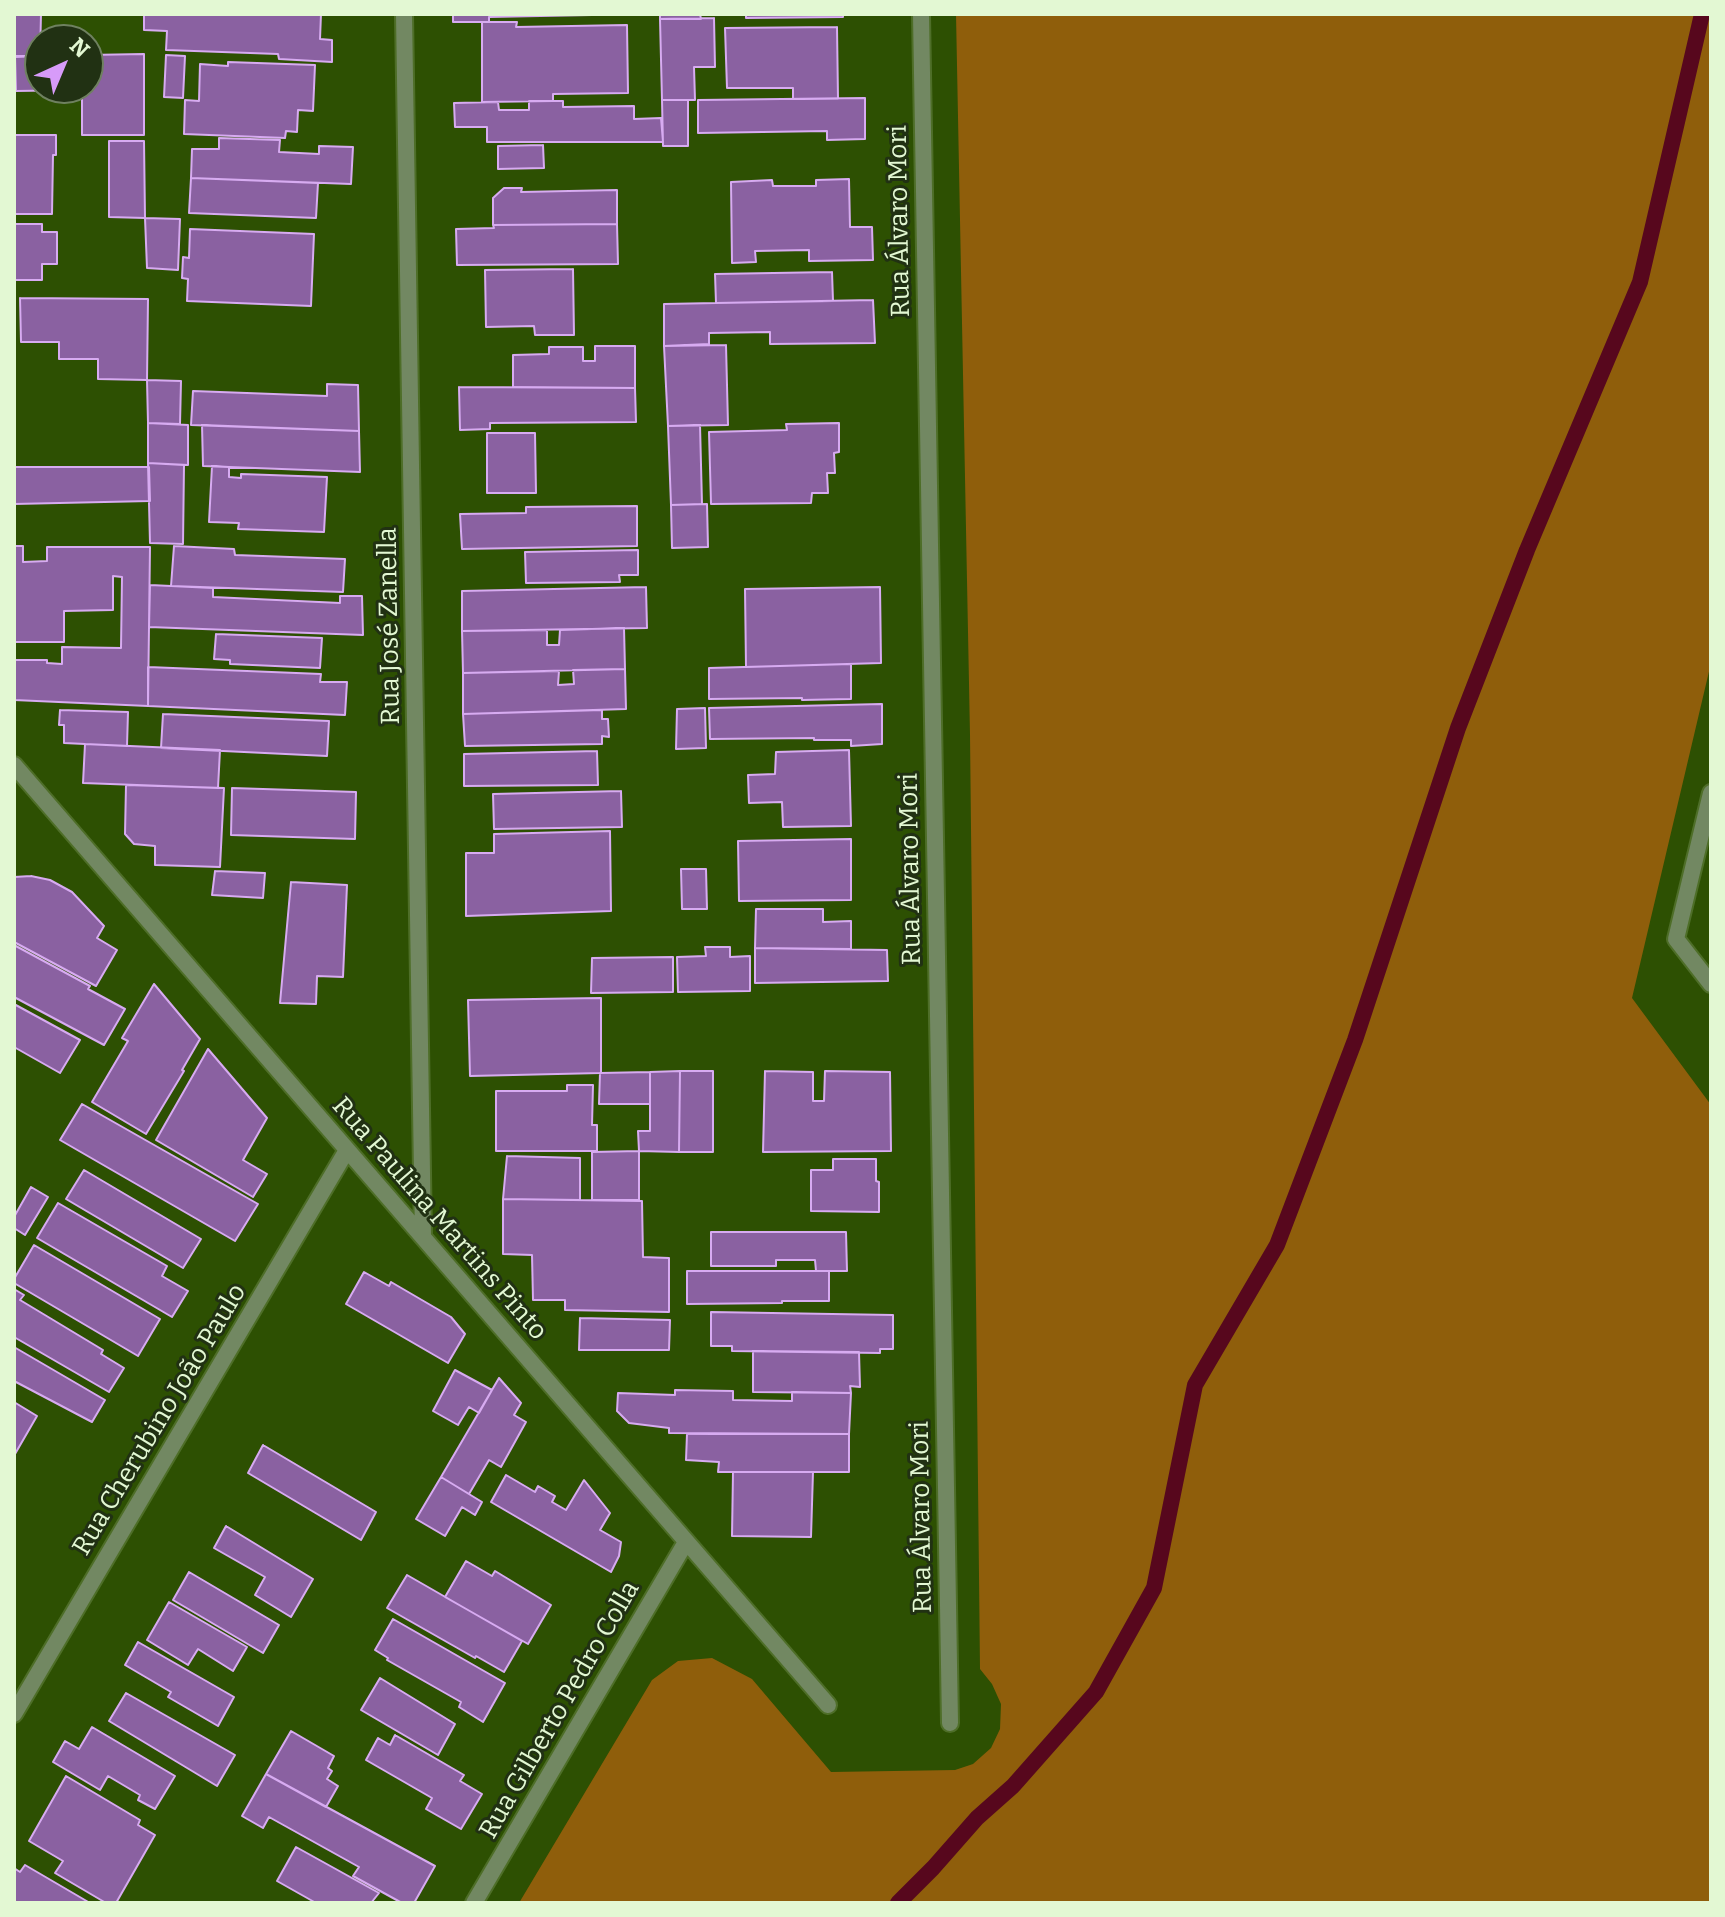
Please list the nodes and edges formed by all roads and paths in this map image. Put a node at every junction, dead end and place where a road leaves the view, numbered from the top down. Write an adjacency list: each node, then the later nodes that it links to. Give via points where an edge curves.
1 (404, 14): 7 (street, Rua José Zanella)
2 (921, 14): 11 (street, Rua Álvaro Mori)
3 (14, 765): 6 (street, Rua Paulina Martins Pinto)
4 (1711, 793): 5 (street, via 1676,939)
5 (1711, 984)
6 (347, 1150): 7 (street, Rua Paulina Martins Pinto); 10 (street, Rua Cherubino João Paulo)
7 (423, 1237): 8 (street, Rua Paulina Martins Pinto)
8 (686, 1542): 9 (street, Rua Paulina Martins Pinto); 12 (street, Rua Gilberto Pedro Colla)
9 (828, 1705)
10 (14, 1714)
11 (950, 1723)
12 (474, 1903)

